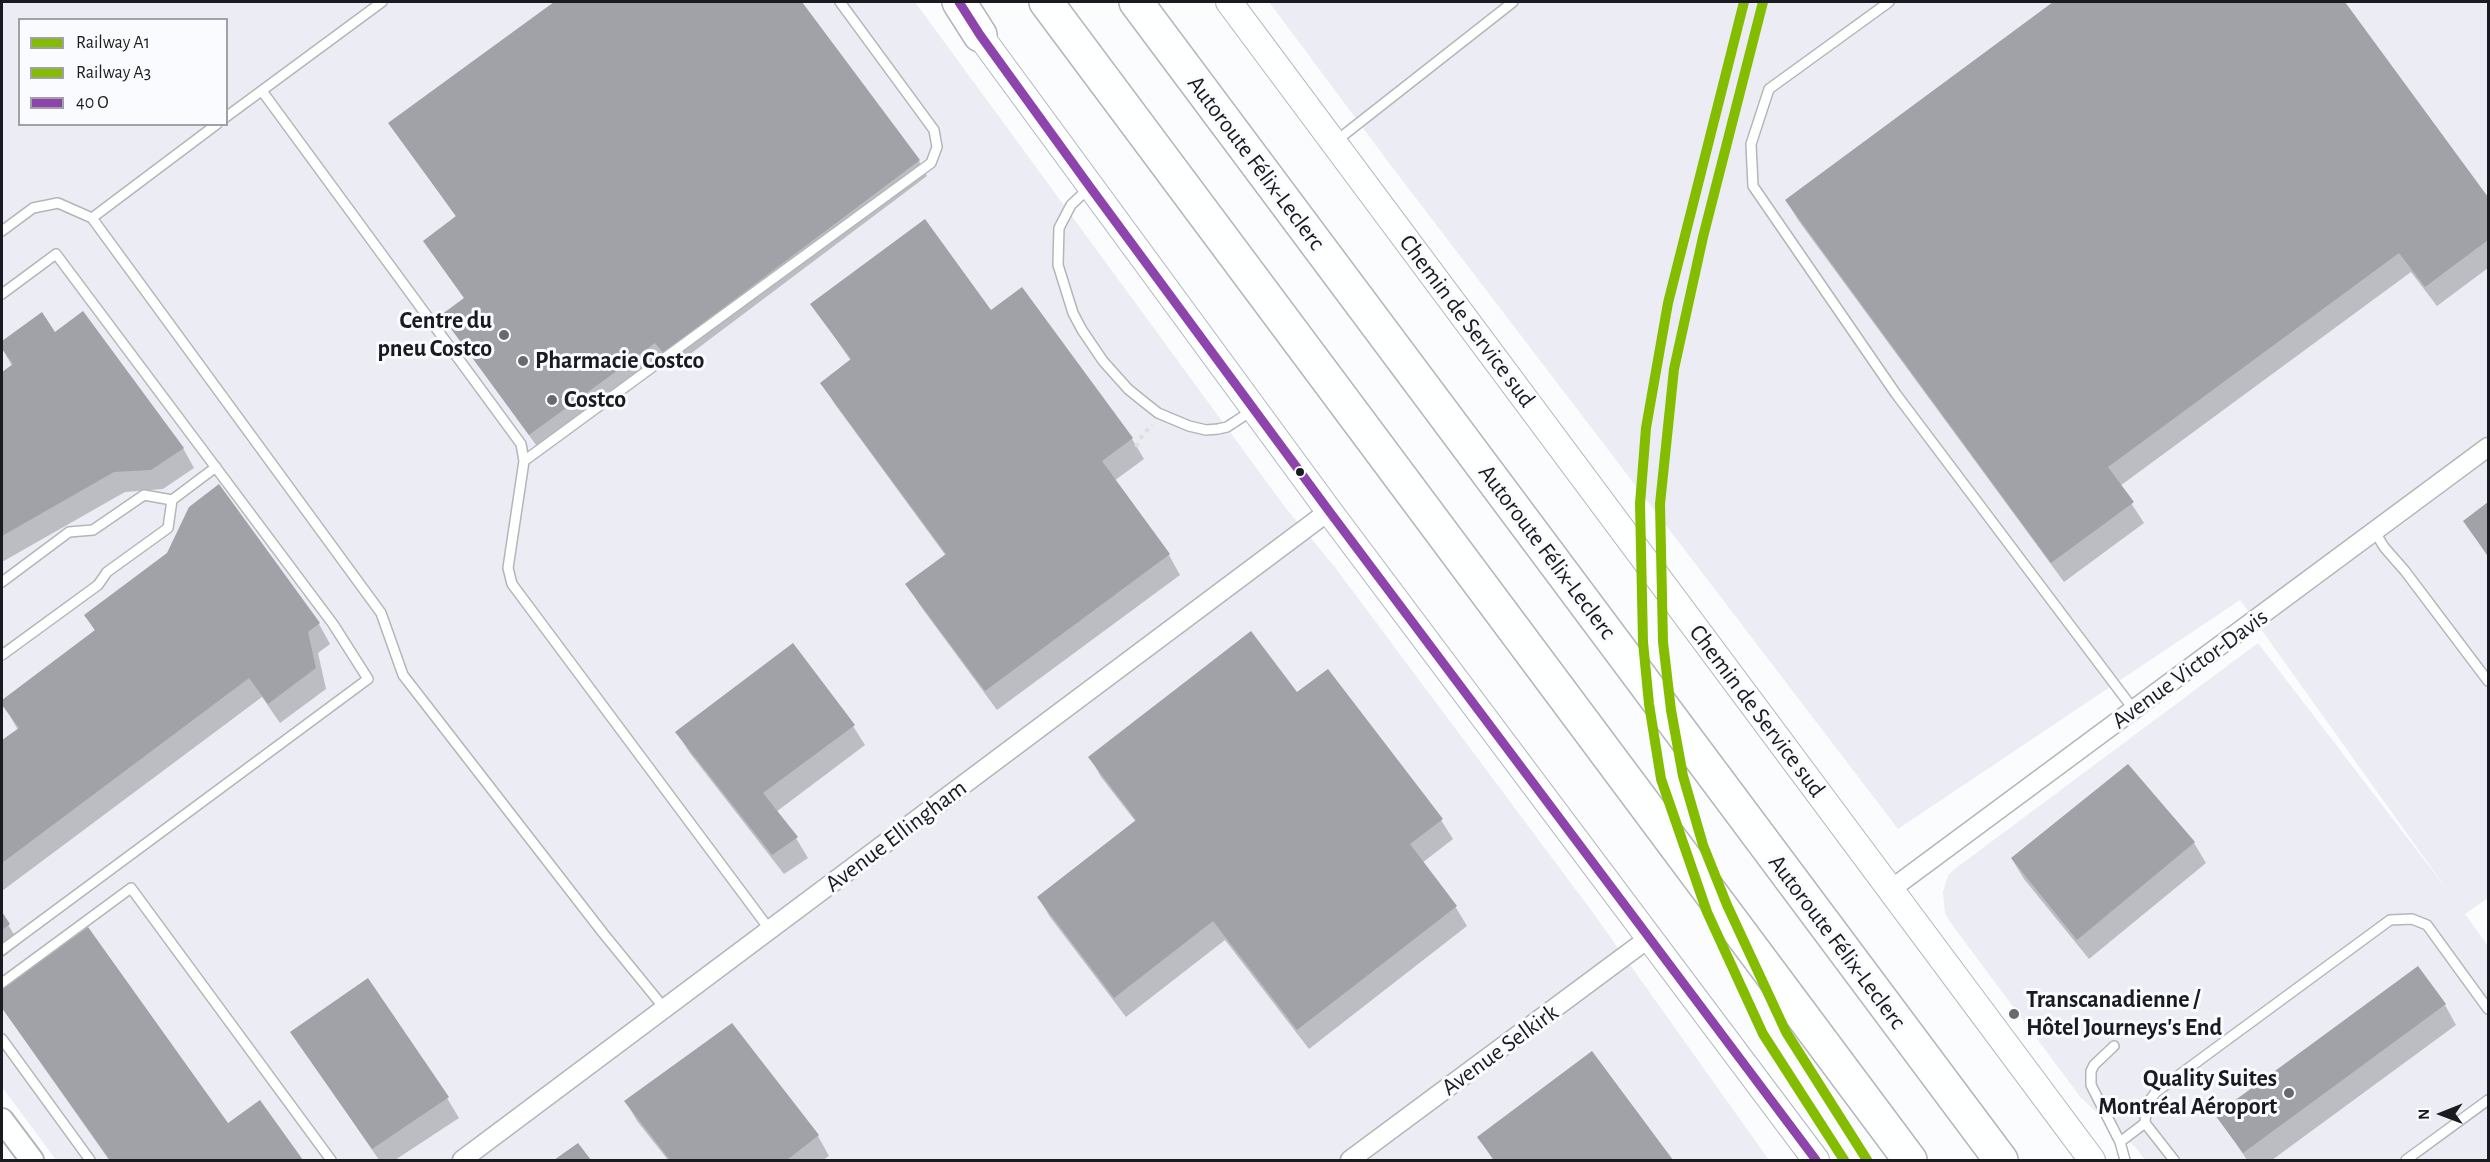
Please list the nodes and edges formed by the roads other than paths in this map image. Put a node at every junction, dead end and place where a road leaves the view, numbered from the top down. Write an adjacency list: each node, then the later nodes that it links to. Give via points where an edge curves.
1 (382, 2): 11 (lane)
2 (840, 2): 21 (lane, via 934,130 937,147 931,163)
3 (954, 2): 10 (main road)
4 (959, 2): 10 (highway)
5 (1046, 2): 49 (highway)
6 (1136, 2): 50 (highway, Autoroute Félix-Leclerc)
7 (1229, 2): 14 (main road, Chemin de Service sud)
8 (1513, 2): 14 (lane)
9 (1889, 2): 29 (lane, via 1769,90 1751,144 1753,186 1896,394)
10 (980, 35): 15 (main road)
11 (261, 92): 12 (lane); 21 (lane, via 521,444)
12 (228, 116)
13 (214, 126): 16 (lane)
14 (1334, 142): 30 (main road, Chemin de Service sud)
15 (1090, 187): 19 (main road); 19 (lane, via 1071,205 1059,228 1058,265 1073,313 1103,361 1128,389 1158,413 1189,426 1218,429)
16 (92, 218): 17 (lane, via 58,203 33,208); 35 (lane, via 381,613 403,675)
17 (2, 231)
18 (2, 294): 22 (lane, via 56,254)
19 (1254, 409): 24 (main road)
20 (2488, 447): 25 (street, Avenue Victor-Davis)
21 (524, 460): 31 (lane, via 508,568 512,584)
22 (216, 467): 23 (lane); 33 (lane, via 333,624 368,679)
23 (172, 500): 26 (lane, via 144,495 93,530 69,532); 27 (lane, via 168,528)
24 (1329, 511): 31 (street, Avenue Ellingham); 32 (main road)
25 (2375, 532): 28 (lane); 29 (street, Avenue Victor-Davis)
26 (2, 582)
27 (2, 655)
28 (2488, 681)
29 (2134, 710): 30 (street, Avenue Victor-Davis)
30 (1890, 890): 51 (main road, Chemin de Service sud)
31 (770, 930): 35 (street, Avenue Ellingham)
32 (1649, 938): 47 (street, Avenue Selkirk); 48 (main road)
33 (2, 950)
34 (2, 983): 45 (lane, via 131,888)
35 (665, 1009): 46 (street, Avenue Ellingham)
36 (2488, 1009): 41 (lane, via 2427,925 2412,919 2390,920 2156,1092 2146,1108)
37 (2, 1039): 44 (lane)
38 (2114, 1046): 42 (lane, via 2094,1065 2090,1078 2092,1091)
39 (2488, 1100): 54 (lane)
40 (2, 1120): 43 (street)
41 (2145, 1123): 42 (lane); 53 (lane)
42 (2120, 1142): 52 (lane)
43 (32, 1161)
44 (90, 1161)
45 (331, 1161)
46 (462, 1161)
47 (1350, 1161)
48 (1816, 1161)
49 (1910, 1161)
50 (2001, 1161)
51 (2092, 1161)
52 (2125, 1161)
53 (2174, 1161)
54 (2406, 1161)

